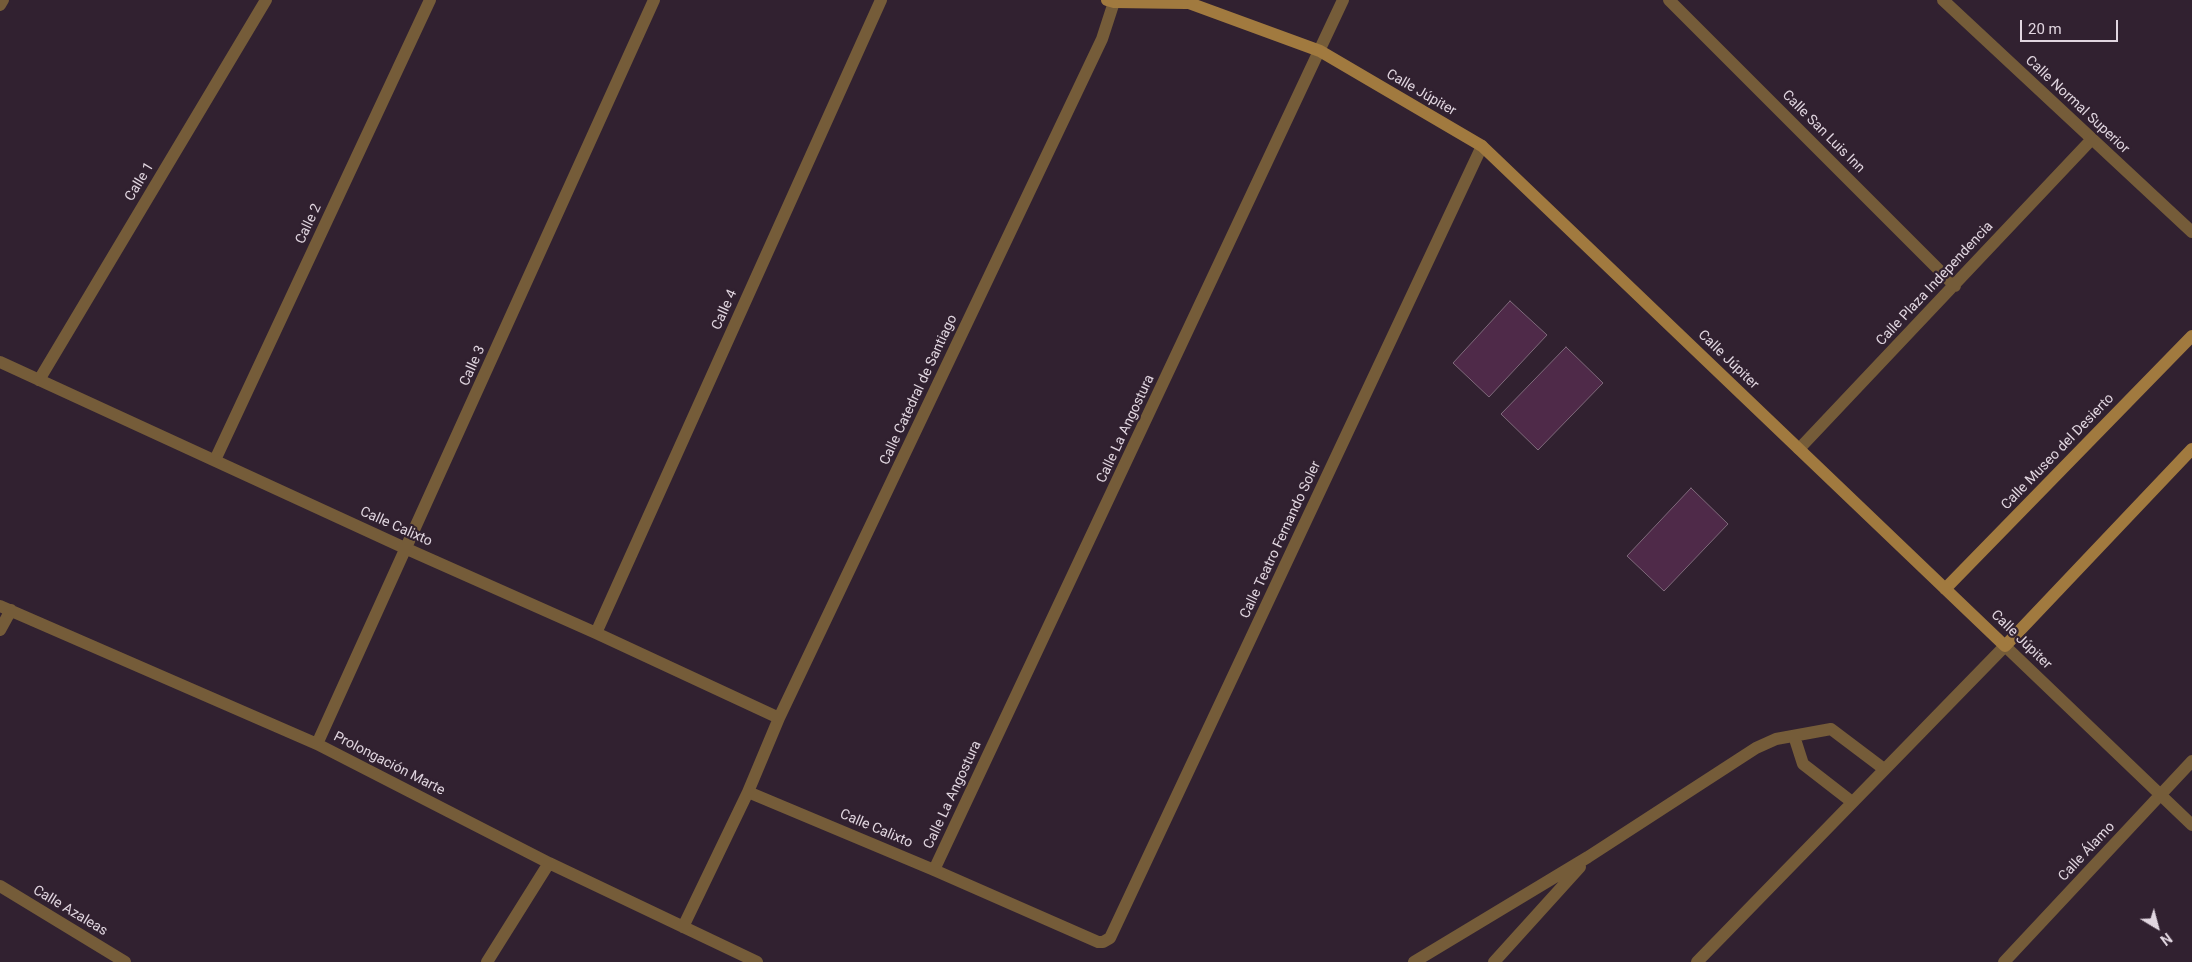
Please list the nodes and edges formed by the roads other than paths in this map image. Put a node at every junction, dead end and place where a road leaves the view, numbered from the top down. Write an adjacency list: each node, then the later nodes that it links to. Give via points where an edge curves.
1 (3, 0): 11 (street)
2 (266, 0): 19 (street, Calle 1)
3 (430, 0): 22 (street, Calle 2)
4 (654, 0): 23 (street, Calle 3)
5 (881, 0): 27 (street, Calle 4)
6 (1343, 0): 12 (street, Calle La Angostura)
7 (1669, 0): 16 (street, Calle San Luis Inn)
8 (1943, 0): 13 (street, Calle Normal Superior)
9 (1112, 1): 10 (street, Calle Júpiter); 29 (street, Calle Catedral de Santiago, via 1102,39)
10 (1183, 1): 12 (street, Calle Júpiter)
11 (0, 5)
12 (1320, 51): 14 (street, Calle Júpiter); 40 (street, Calle La Angostura)
13 (2092, 139): 15 (street, Calle Normal Superior); 16 (street, Calle Plaza Independencia)
14 (1482, 146): 20 (street, Calle Júpiter); 43 (street, Calle Teatro Fernando Soler, via 1110,938)
15 (2192, 232)
16 (1955, 286): 20 (street, Calle Plaza Independencia)
17 (2192, 336): 24 (street, Calle Museo del Desierto)
18 (0, 362): 19 (street, Calle Calixto)
19 (39, 380): 22 (street, Calle Calixto)
20 (1799, 449): 24 (street, Calle Júpiter)
21 (2192, 449): 28 (street)
22 (215, 460): 23 (street, Calle Calixto)
23 (407, 549): 27 (street, Calle Calixto); 31 (street, Calle 3)
24 (1945, 589): 28 (street, Calle Júpiter)
25 (6, 608): 26 (street); 31 (street, Prolongación Marte)
26 (0, 630)
27 (596, 632): 29 (street, Calle Calixto)
28 (2005, 646): 33 (street); 35 (street, Calle Júpiter)
29 (780, 718): 34 (street, Calle Catedral de Santiago)
30 (1794, 736): 33 (street, via 1831,729); 36 (street, via 1803,764); 38 (street, via 1776,739 1756,748)
31 (317, 744): 39 (street, Prolongación Marte)
32 (2192, 761): 35 (street, Calle Álamo)
33 (1884, 769): 36 (street)
34 (748, 792): 40 (street, Calle Calixto); 42 (street, Calle Catedral de Santiago)
35 (2161, 795): 37 (street, Calle Júpiter); 50 (street, Calle Álamo)
36 (1852, 802): 49 (street)
37 (2192, 825)
38 (1588, 858): 47 (street); 48 (street)
39 (549, 863): 42 (street, Prolongación Marte); 45 (street)
40 (934, 870): 43 (street, Calle Calixto)
41 (0, 886): 44 (street, Calle Azaleas)
42 (683, 927): 46 (street, Prolongación Marte)
43 (1103, 942)
44 (125, 962)
45 (487, 962)
46 (757, 962)
47 (1414, 962)
48 (1494, 962)
49 (1696, 962)
50 (2004, 962)

